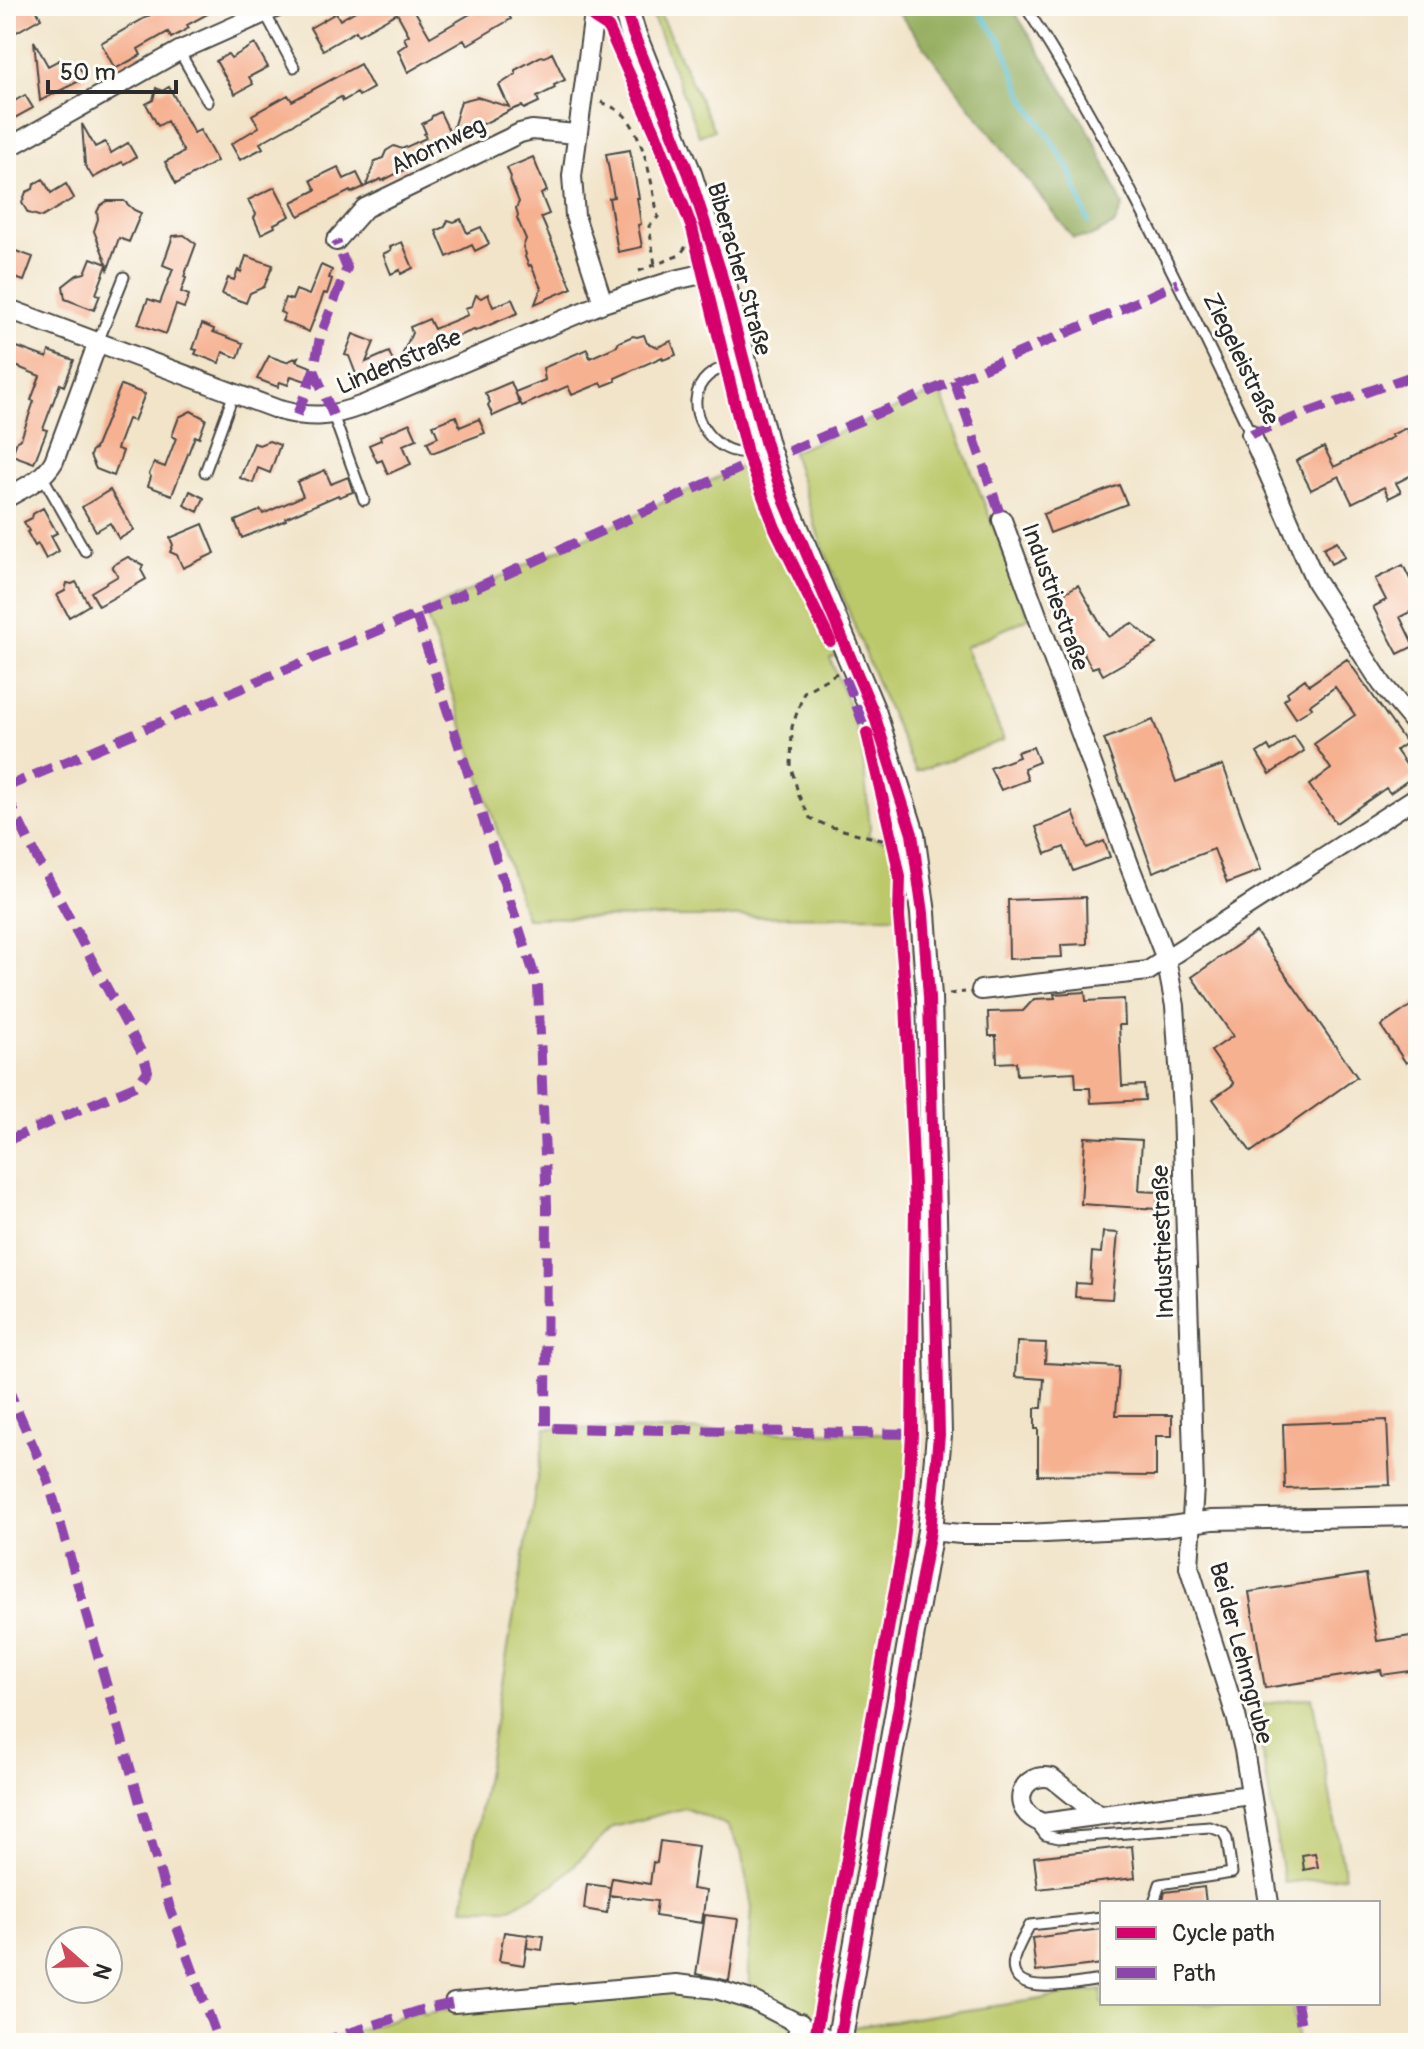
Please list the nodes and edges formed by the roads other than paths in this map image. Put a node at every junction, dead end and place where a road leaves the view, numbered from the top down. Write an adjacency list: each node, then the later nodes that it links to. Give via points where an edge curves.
1 (595, 6): 8 (street)
2 (625, 6): 11 (street, Biberacher Straße)
3 (1025, 6): 19 (lane, Ziegeleistraße, via 1100,132)
4 (272, 9): 5 (street); 6 (lane)
5 (179, 51): 7 (lane); 9 (street)
6 (294, 67)
7 (208, 102)
8 (576, 134): 10 (street, Ahornweg, via 520,133 365,208); 13 (street, via 575,216)
9 (6, 149)
10 (336, 241)
11 (720, 270): 13 (street, Lindenstraße); 16 (street, Biberacher Straße)
12 (124, 277): 15 (lane)
13 (603, 303): 18 (street, Lindenstraße)
14 (6, 308): 15 (street, Lindenstraße)
15 (98, 342): 17 (street, Lindenstraße); 22 (street, via 54,461)
16 (743, 360): 20 (street, Biberacher Straße); 20 (lane, via 707,377 697,395 698,418 710,438 730,449 747,453)
17 (234, 392): 18 (street, Lindenstraße, via 297,415); 21 (lane)
18 (333, 415): 24 (lane)
19 (1251, 434): 27 (street, Ziegeleistraße, via 1316,582 1382,684)
20 (766, 445): 33 (street, Biberacher Straße, via 874,714 912,834 929,997 939,1435)
21 (205, 472)
22 (43, 477): 23 (street); 26 (lane)
23 (6, 498)
24 (364, 500)
25 (1002, 520): 29 (street, Industriestraße)
26 (85, 551)
27 (1418, 727)
28 (1418, 796): 29 (street)
29 (1166, 959): 30 (street, via 1148,971); 32 (street, Industriestraße, via 1182,1110)
30 (981, 990)
31 (1418, 1516): 32 (street)
32 (1191, 1524): 33 (street, via 1026,1534); 34 (street, Bei der Lehmgrube, via 1189,1567 1236,1716)
33 (930, 1531): 44 (street, Biberacher Straße)
34 (1250, 1795): 35 (street); 38 (street, Bei der Lehmgrube)
35 (1098, 1815): 36 (street); 36 (street, via 1043,1776 1033,1779 1022,1795 1021,1805)
36 (1033, 1820): 37 (lane, via 1045,1835 1059,1838 1210,1827 1223,1832 1232,1873 1160,1884)
37 (1155, 1901)
38 (1269, 1901)
39 (1100, 1917): 40 (lane, via 1030,1925 1013,1962 1019,1981 1027,1985)
40 (1100, 1980)
41 (454, 2003): 42 (street, via 676,1984 716,1989)
42 (800, 2023): 43 (street); 44 (street)
43 (795, 2043)
44 (838, 2043)

